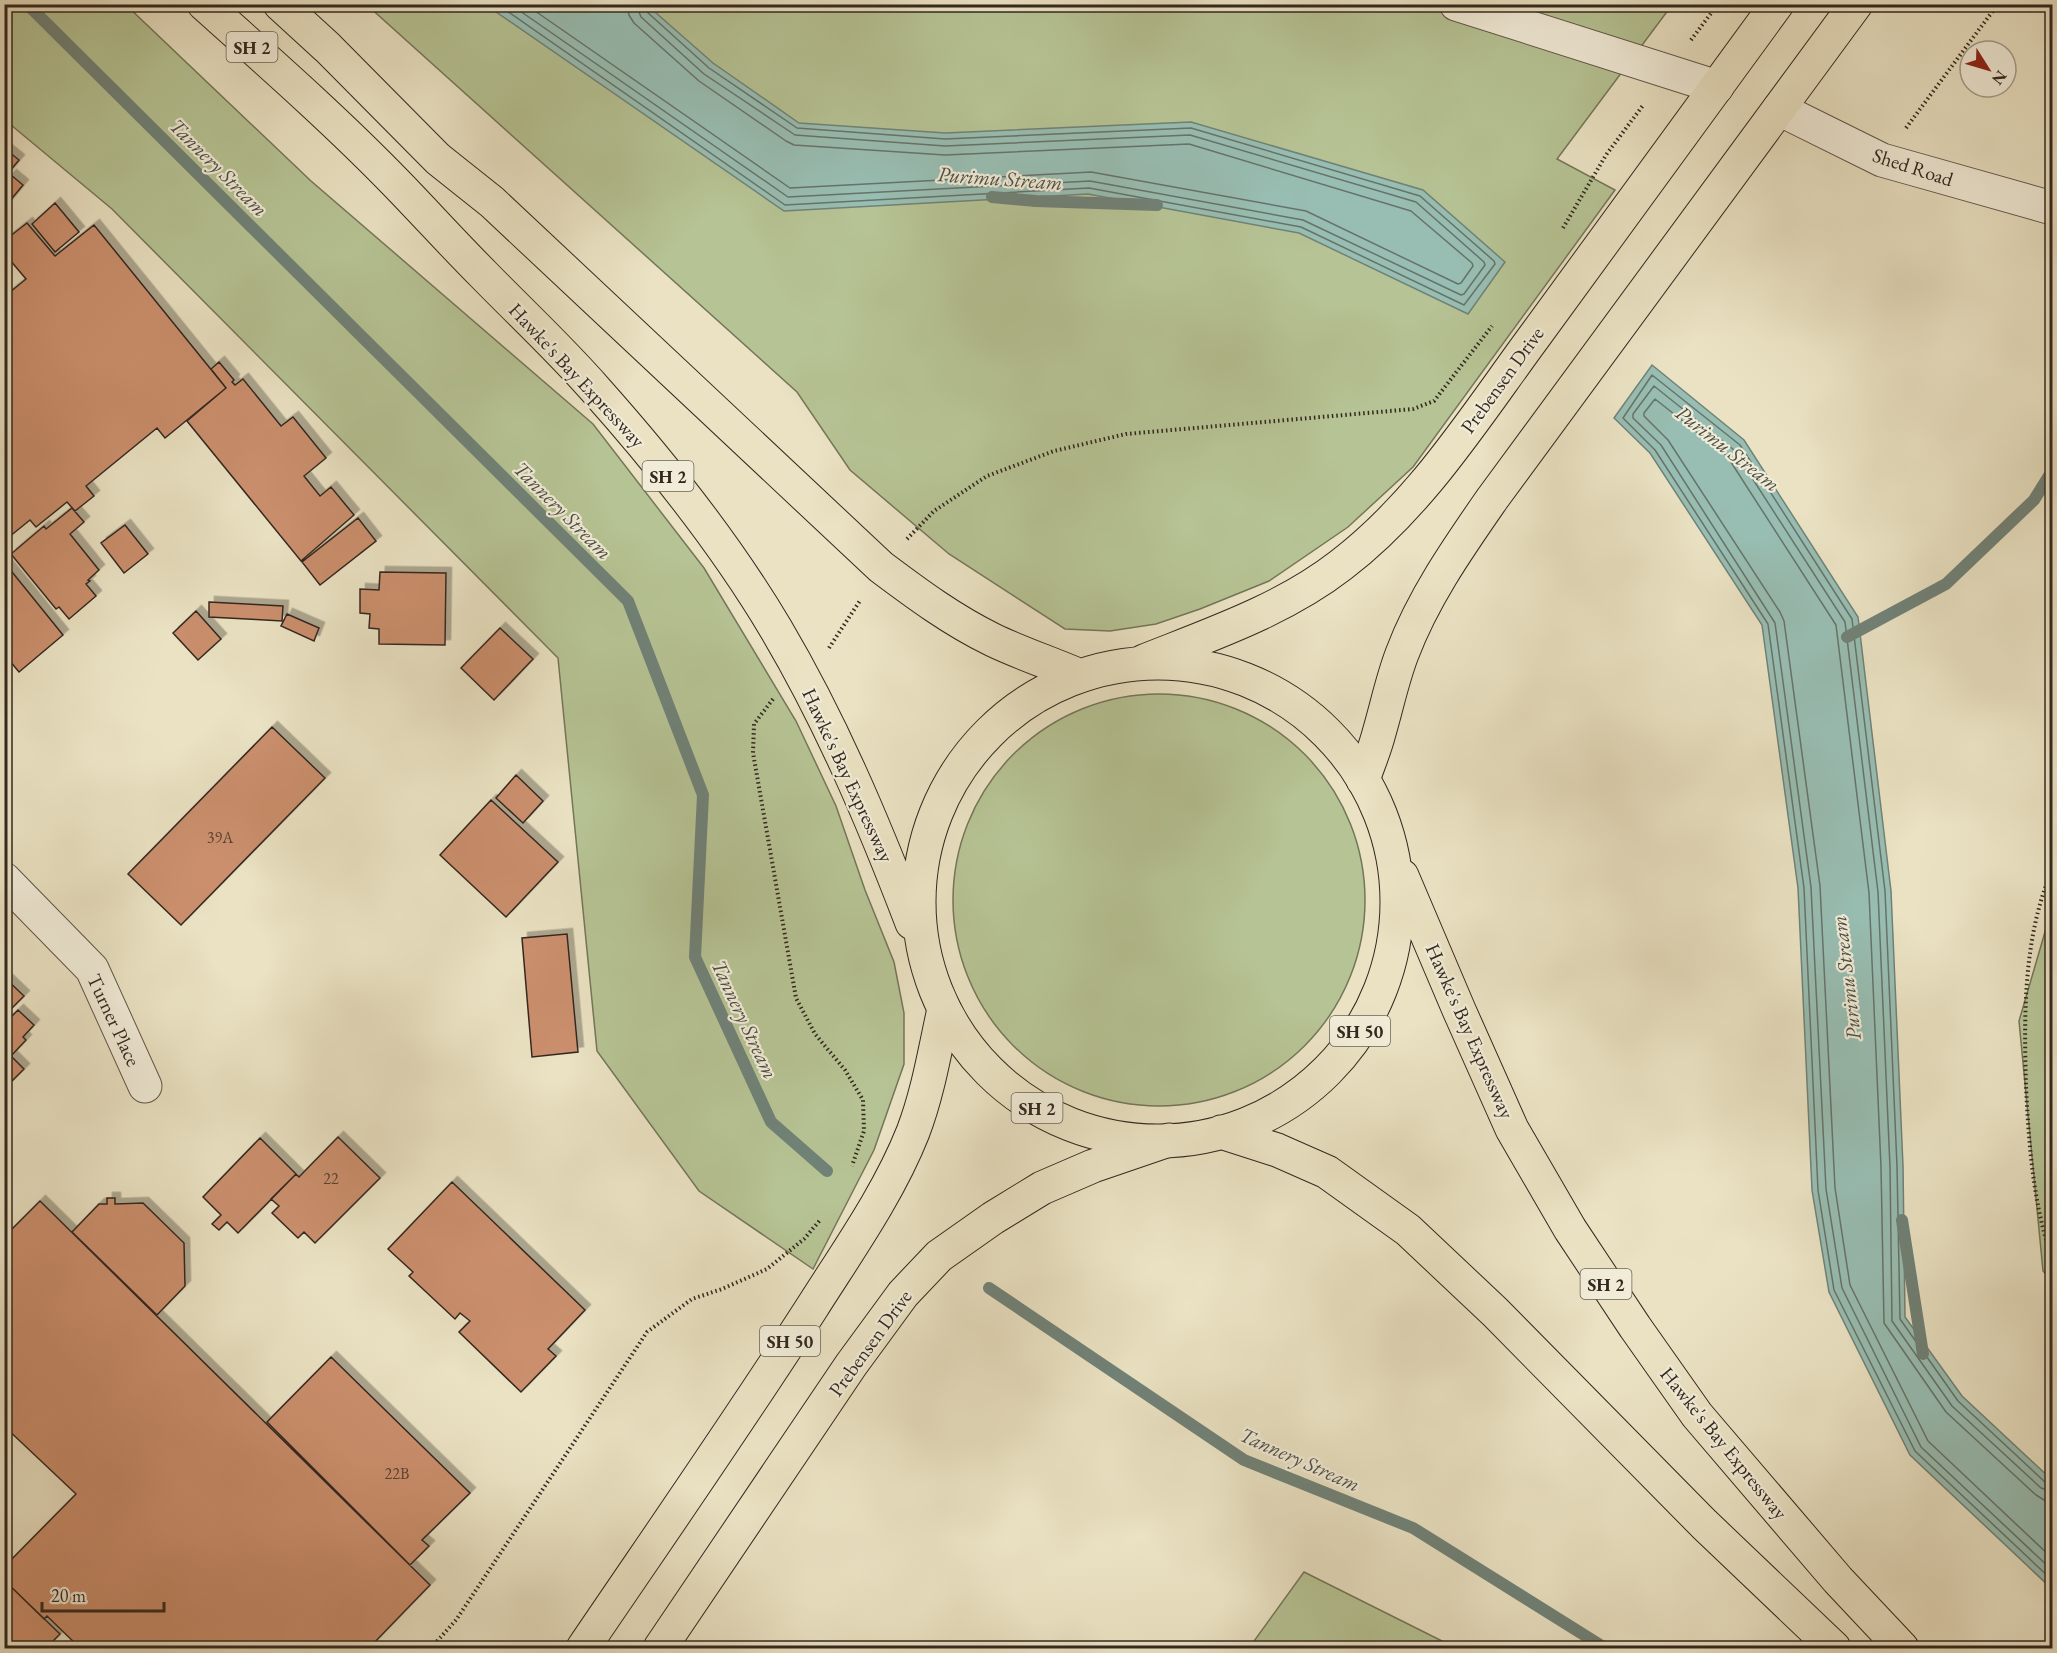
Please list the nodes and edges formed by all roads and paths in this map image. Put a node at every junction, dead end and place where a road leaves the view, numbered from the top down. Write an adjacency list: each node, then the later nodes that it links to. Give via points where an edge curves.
1 (204, 4): 18 (main road, Hawke's Bay Expressway / SH 2, via 398,184 594,387 679,488 737,567)
2 (280, 4): 15 (main road, SH 2, via 438,159 492,202)
3 (1456, 4): 8 (street)
4 (1718, 4): 8 (path)
5 (1777, 4): 9 (main road, Prebensen Drive)
6 (1856, 4): 10 (main road)
7 (1998, 4): 11 (path)
8 (1669, 71): 9 (street); 13 (path, via 1606,155)
9 (1717, 87): 16 (main road, Prebensen Drive, via 1442,463 1375,538 1302,592)
10 (1779, 109): 11 (street, Shed Road); 19 (main road, via 1450,560 1403,651)
11 (1882, 160): 12 (street, Shed Road)
12 (2052, 208)
13 (1561, 232)
14 (1498, 318): 15 (path, via 1434,400 1413,409 1126,434 1054,451 987,476 934,511)
15 (881, 567): 17 (main road, SH 2, via 963,624); 18 (path, via 825,654)
16 (1144, 661): 17 (main road, SH 2); 19 (main road, SH 2, via 1226,675 1293,704 1321,728)
17 (1078, 675): 23 (main road, via 1022,705 994,728 952,782 936,812 919,879)
18 (802, 677): 23 (main road, Hawke's Bay Expressway / SH 2, via 847,764); 28 (path, via 770,701 754,724 753,753 796,998 815,1034 845,1070 863,1100 864,1131)
19 (1363, 780): 20 (main road, SH 2)
20 (1397, 863): 26 (main road, SH 50, via 1392,954 1374,1006 1361,1029 1342,1054 1291,1102 1267,1116); 35 (main road, Hawke's Bay Expressway / SH 2, via 1512,1129 1570,1229 1697,1415 1838,1580)
21 (2052, 870): 30 (path, via 2031,941 2024,1030 2029,1146 2041,1227)
22 (4, 879): 25 (street, Turner Place, via 92,969)
23 (920, 944): 24 (main road, SH 2)
24 (944, 1009): 27 (main road, SH 2, via 986,1067 1024,1101 1050,1116 1098,1133 1129,1141); 32 (main road, SH 50, via 924,1099 890,1181 783,1352)
25 (145, 1086)
26 (1221, 1132): 27 (main road, SH 2); 34 (main road, SH 2, via 1327,1172 1408,1230)
27 (1169, 1140): 33 (main road, Prebensen Drive, via 1042,1188 939,1257 903,1294 851,1365)
28 (852, 1168)
29 (824, 1216): 31 (path, via 804,1239 767,1269 692,1299 647,1332 456,1620)
30 (2052, 1259)
31 (431, 1648)
32 (583, 1648)
33 (660, 1648)
34 (1834, 1648)
35 (1902, 1648)

